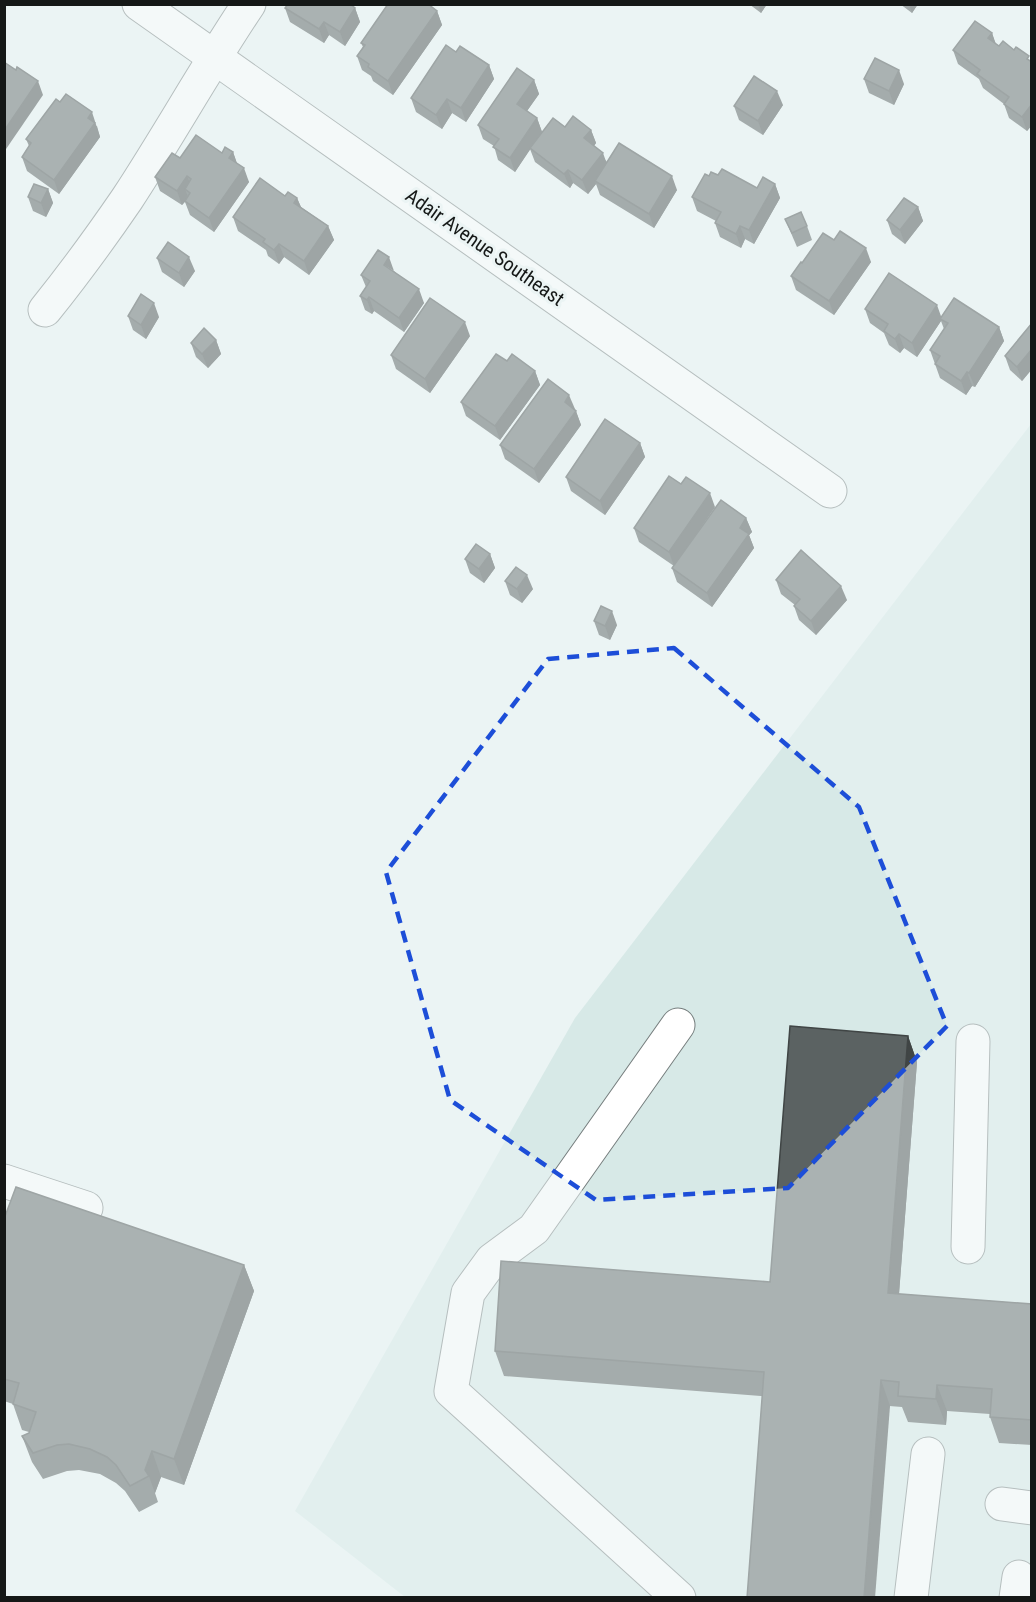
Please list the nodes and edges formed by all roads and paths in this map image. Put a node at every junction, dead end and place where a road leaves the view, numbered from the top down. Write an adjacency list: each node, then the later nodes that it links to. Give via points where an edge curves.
1 (139, 4): 3 (street, Adair Avenue Southeast)
2 (249, 4): 3 (street)
3 (214, 56): 4 (street, via 128,198); 5 (street, Adair Avenue Southeast)
4 (45, 310)
5 (830, 490)
6 (678, 1025): 12 (street, via 534,1229 492,1260 468,1293 451,1391)
7 (973, 1041): 10 (street)
8 (4, 1180): 9 (street)
9 (86, 1208)
10 (969, 1247)
11 (928, 1454): 13 (street)
12 (679, 1598)
13 (911, 1598)

